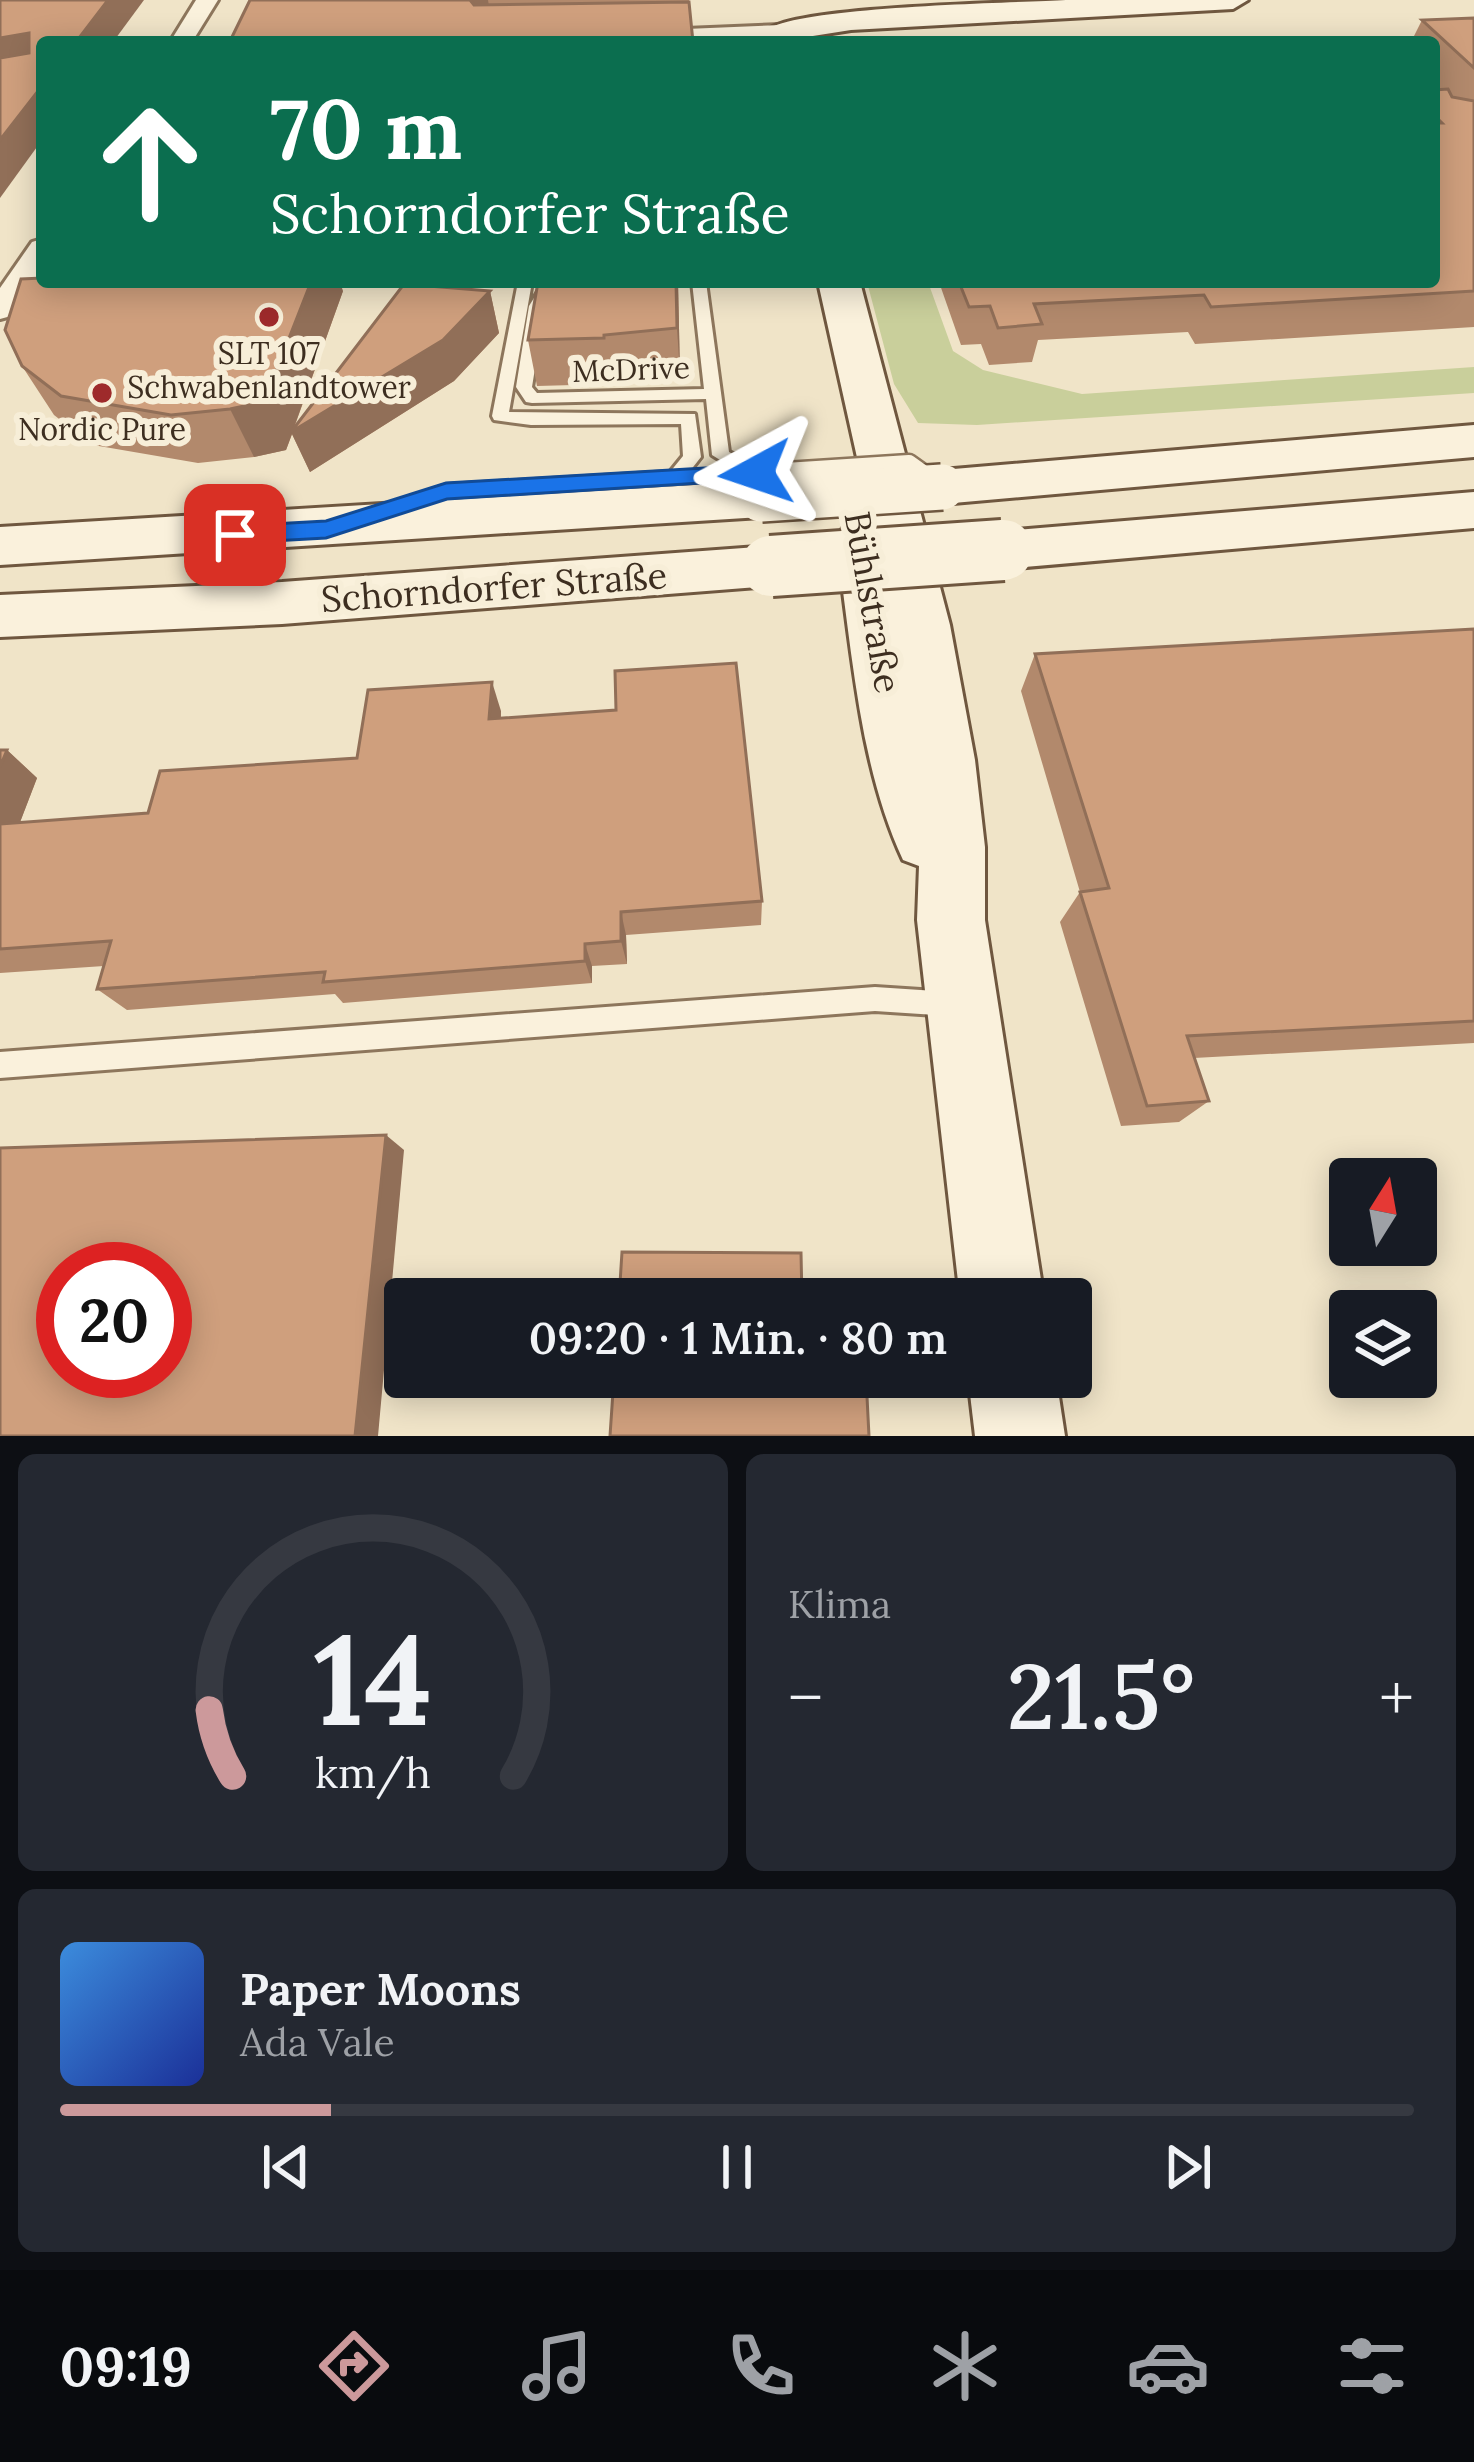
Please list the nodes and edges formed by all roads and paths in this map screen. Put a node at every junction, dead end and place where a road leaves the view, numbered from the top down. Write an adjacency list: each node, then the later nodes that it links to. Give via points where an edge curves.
1 (206, 0): 6 (street)
2 (848, 0): 4 (main road)
3 (1233, 0): 4 (main road)
4 (951, 15): 5 (main road)
5 (782, 29): 7 (street)
6 (185, 36)
7 (669, 36)
8 (36, 257): 14 (street)
9 (524, 288): 17 (lane, via 500,416 689,418 692,457)
10 (548, 288): 15 (lane, McDrive, via 537,306 524,387 532,398)
11 (700, 288): 15 (lane)
12 (801, 288): 25 (main road, Bühlstraße, via 843,437 898,752)
13 (839, 288): 25 (main road, Bühlstraße, via 922,625 944,760)
14 (0, 310)
15 (713, 394): 18 (lane, via 722,455)
16 (1474, 441): 18 (main road, Schorndorfer Straße, bridge, via 962,486)
17 (673, 480): 18 (lane); 20 (lane, via 446,491)
18 (758, 486): 20 (main road, Schorndorfer Straße)
19 (1474, 510): 22 (main road, Schorndorfer Straße, bridge)
20 (326, 530): 21 (main road, Schorndorfer Straße)
21 (0, 546)
22 (282, 603): 23 (main road, Schorndorfer Straße); 24 (main road, via 202,633)
23 (0, 616)
24 (0, 652)
25 (951, 920): 26 (main road, Bühlstraße)
26 (963, 1005): 27 (lane, via 875,1000); 28 (main road, Bühlstraße)
27 (0, 1064)
28 (999, 1278)
29 (1014, 1398): 30 (main road)
30 (1019, 1436)

